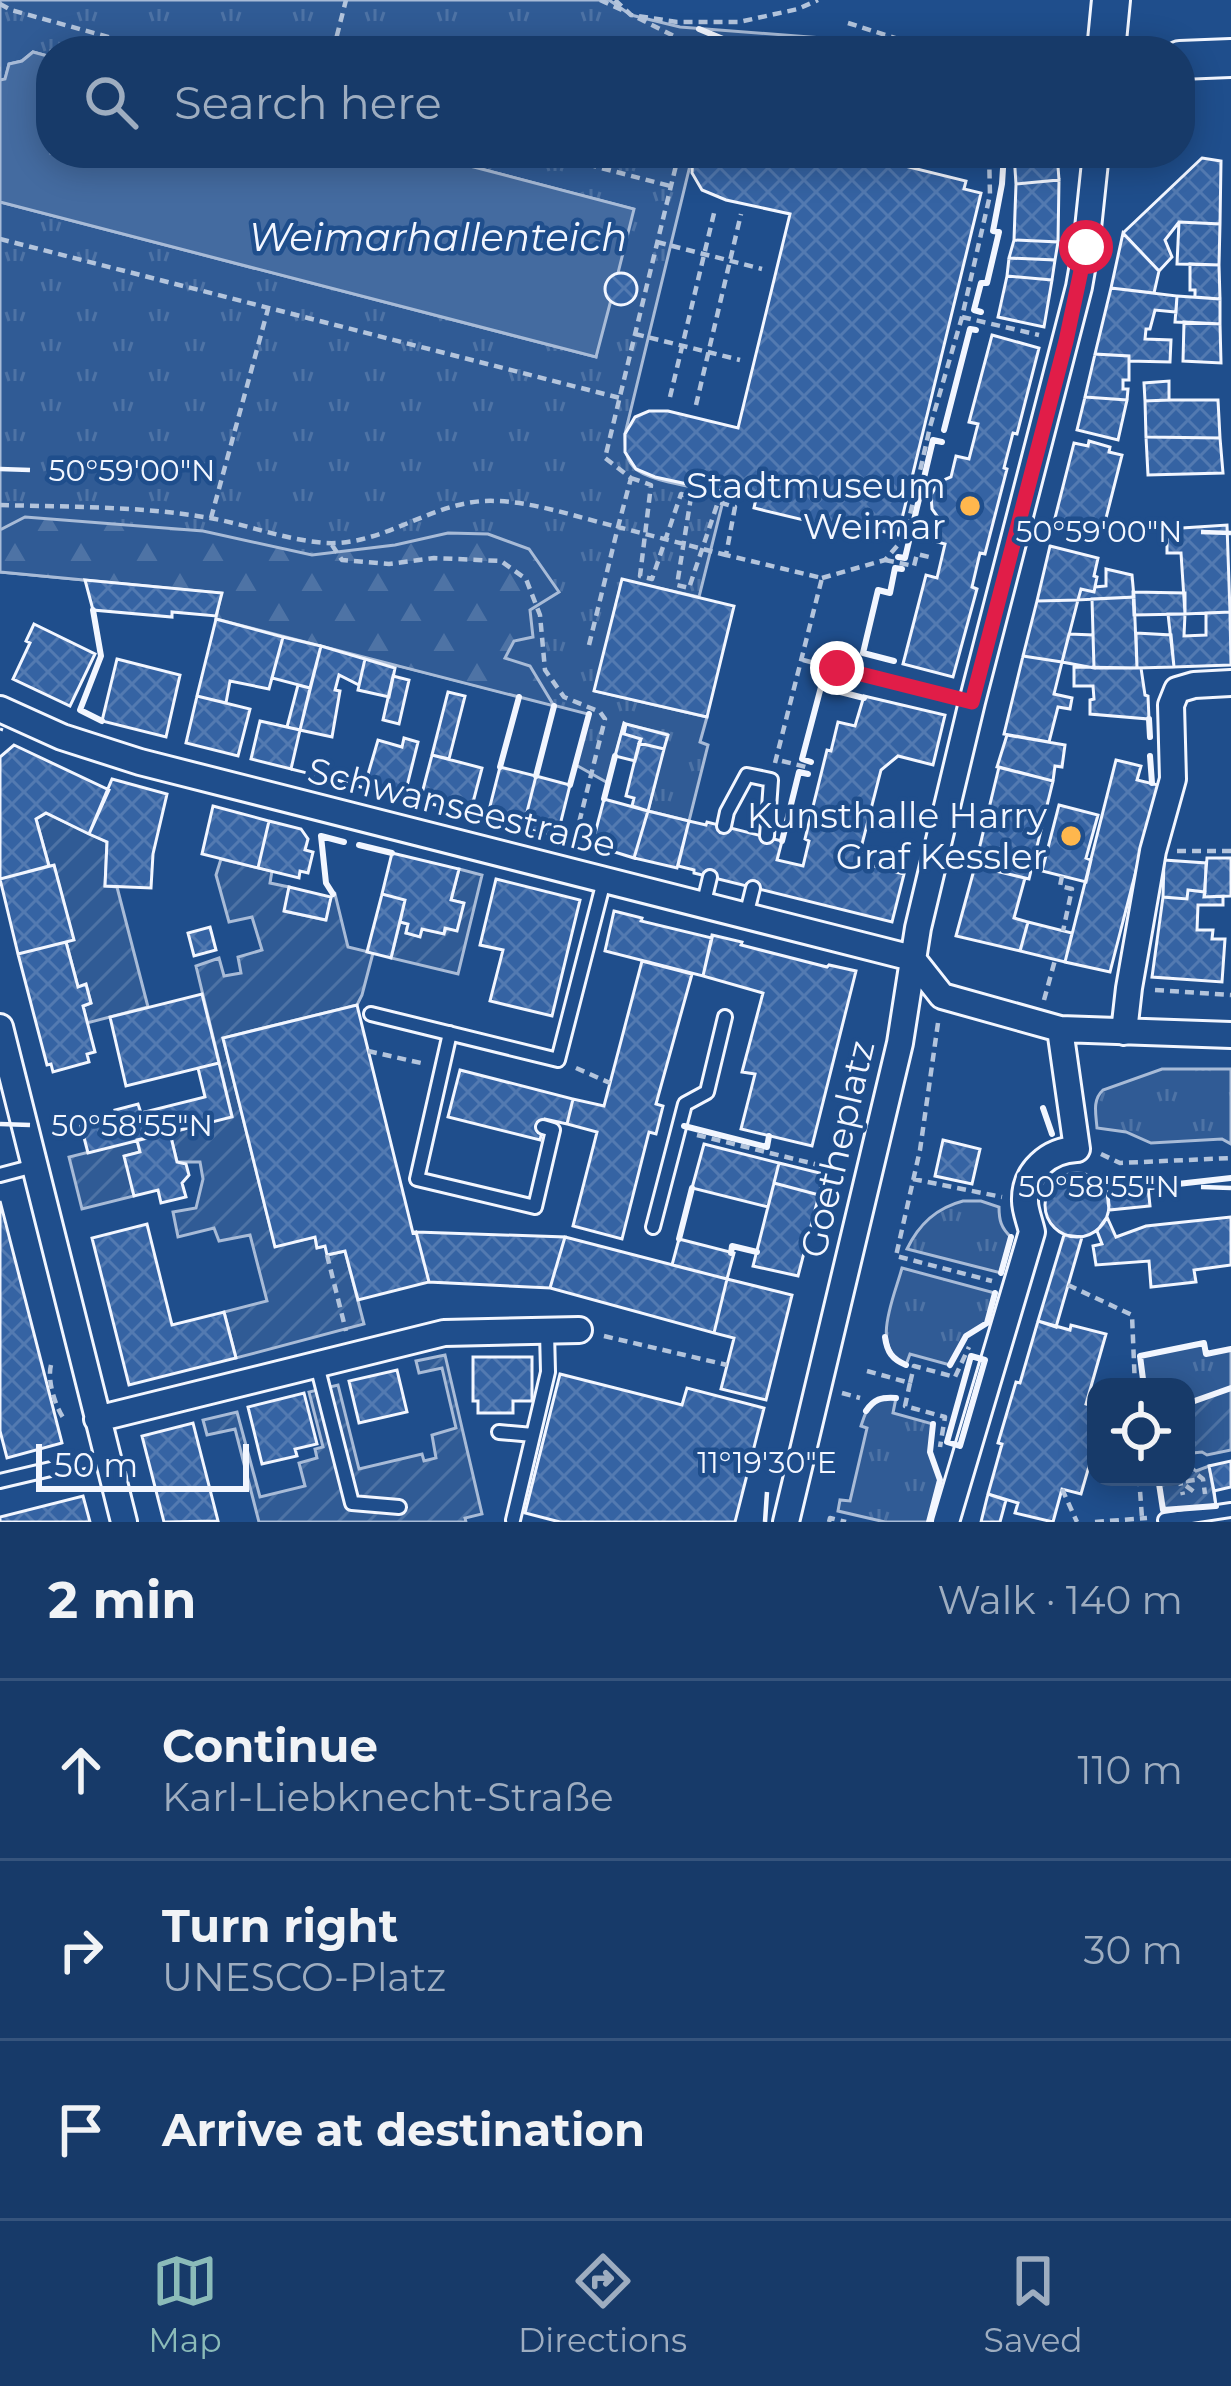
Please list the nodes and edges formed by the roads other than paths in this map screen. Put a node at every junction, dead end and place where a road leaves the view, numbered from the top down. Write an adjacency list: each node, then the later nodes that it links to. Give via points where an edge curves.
1 (1112, 0): 2 (street)
2 (1108, 36)
3 (1231, 58): 4 (street)
4 (1195, 59)
5 (1094, 168): 15 (street, Goetheplatz, via 1066,341)
6 (1231, 683): 20 (street, via 1177,691 1171,705 1173,779 1153,851 1141,989)
7 (0, 709): 11 (street, Schwanseestraße, via 101,751)
8 (724, 826): 9 (lane, via 747,775 770,781)
9 (767, 836)
10 (710, 877): 13 (lane)
11 (604, 881): 13 (street, Schwanseestraße); 21 (lane, via 559,1060)
12 (753, 888): 14 (lane)
13 (703, 907): 14 (street, Schwanseestraße)
14 (746, 917): 15 (street, Schwanseestraße)
15 (912, 958): 18 (street, via 942,996); 42 (street, Goetheplatz, via 900,1043)
16 (371, 1014): 21 (lane)
17 (725, 1017): 28 (lane, via 706,1092 685,1104)
18 (1049, 1026): 20 (street); 43 (street, via 1077,1149 1052,1154 1033,1172 1025,1202 1032,1232)
19 (0, 1027): 26 (street)
20 (1124, 1032): 22 (street)
21 (450, 1033): 23 (lane)
22 (1231, 1035)
23 (435, 1099): 24 (lane); 25 (lane, via 417,1179 535,1208 553,1130)
24 (452, 1103)
25 (543, 1127)
26 (35, 1166): 27 (lane); 32 (street)
27 (0, 1175)
28 (653, 1227)
29 (547, 1330): 30 (street); 31 (street, via 444,1333); 34 (lane, via 548,1372)
30 (580, 1330)
31 (317, 1364): 32 (street); 37 (lane, via 352,1502)
32 (97, 1419): 35 (street)
33 (499, 1432): 34 (lane)
34 (532, 1435): 39 (lane)
35 (106, 1456): 36 (lane); 41 (street)
36 (0, 1481)
37 (399, 1507)
38 (1231, 1510): 40 (lane)
39 (513, 1520)
40 (1165, 1520)
41 (124, 1522)
42 (786, 1522)
43 (946, 1522)

